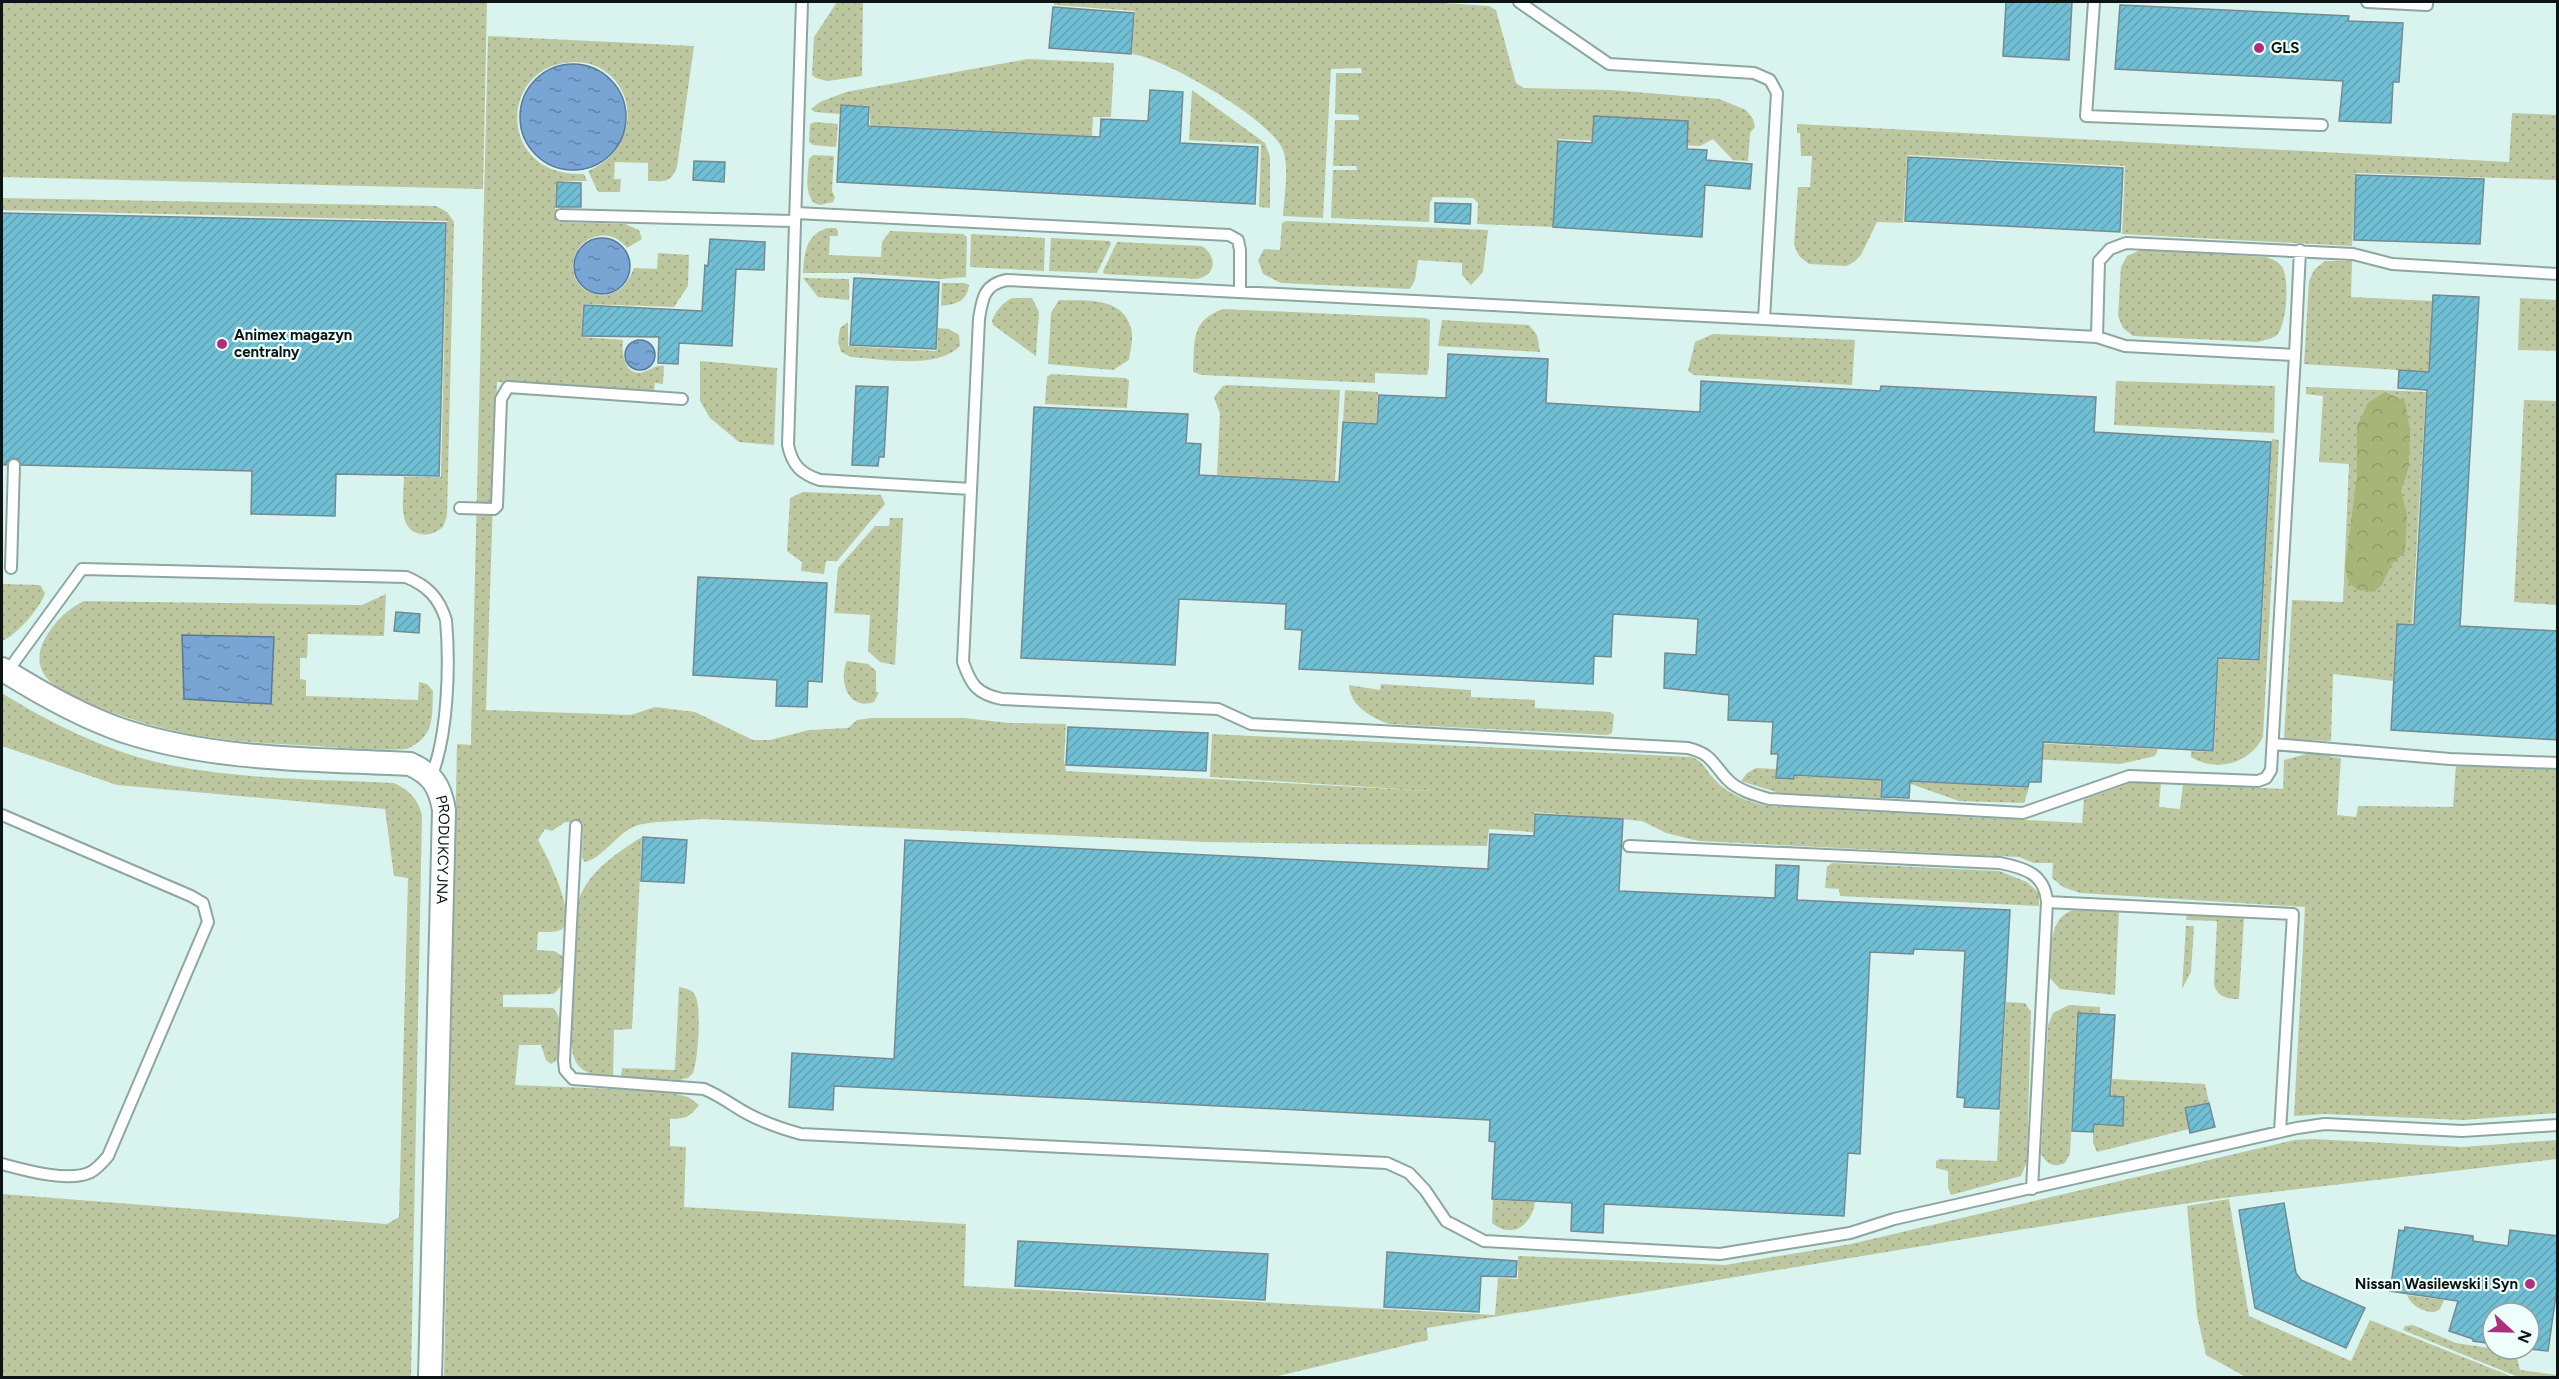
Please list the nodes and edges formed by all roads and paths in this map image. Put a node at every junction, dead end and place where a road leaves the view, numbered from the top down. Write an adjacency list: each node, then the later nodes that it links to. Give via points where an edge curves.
1 (802, 2): 8 (lane)
2 (1519, 2): 12 (lane, via 1610,64 1754,73 1770,80 1777,93)
3 (2094, 2): 6 (lane, via 2086,116)
4 (2367, 2): 5 (lane)
5 (2427, 2)
6 (2322, 124)
7 (561, 214): 8 (lane)
8 (795, 217): 11 (lane, via 1229,235 1238,240 1240,250); 17 (lane, via 788,445 791,459 805,475 820,480)
9 (2300, 250): 10 (lane, via 2353,254 2392,264); 13 (lane, via 2117,244 2099,261); 14 (lane)
10 (2558, 274)
11 (1240, 291): 12 (lane); 17 (lane, via 997,282 983,298 980,319)
12 (1764, 319): 13 (lane)
13 (2097, 337): 14 (lane, via 2125,346)
14 (2295, 355): 21 (lane)
15 (682, 399): 18 (lane, via 508,387 501,399 496,506)
16 (14, 465): 19 (lane)
17 (971, 489): 21 (lane, via 963,662 969,680 988,696 1002,699 1218,709 1251,724 1688,747 1711,757 1728,781 1769,799 2023,813 2129,776 2258,781 2271,770)
18 (460, 508)
19 (11, 568)
20 (4, 671): 23 (street, PRODUKCYJNA, via 88,716 161,741 211,752 410,765); 23 (lane, via 82,569 406,577 433,593 446,620 444,726)
21 (2273, 744): 22 (lane, via 2450,759)
22 (2558, 763)
23 (431, 777): 32 (street, PRODUKCYJNA, via 441,792 444,810)
24 (2, 815): 30 (lane, via 191,896 202,903 208,922 108,1156 89,1173 62,1176)
25 (576, 826): 31 (lane, via 564,1061 565,1070 573,1079 704,1089 779,1128 801,1134 1387,1163 1409,1173 1446,1221 1484,1241 1720,1254 1850,1233 1894,1219)
26 (1629, 846): 27 (lane, via 2000,863 2030,872 2046,888)
27 (2047, 902): 29 (lane, via 2293,914); 31 (lane)
28 (2558, 1125): 29 (lane, via 2462,1131 2325,1125)
29 (2280, 1132): 31 (lane)
30 (2, 1164)
31 (2032, 1189)
32 (430, 1377)

